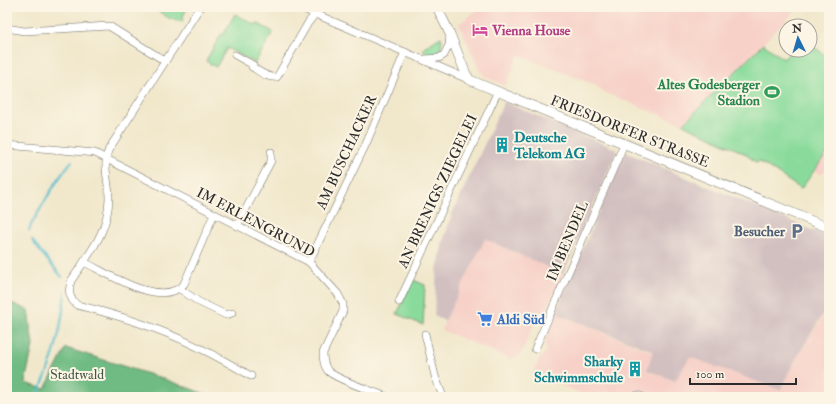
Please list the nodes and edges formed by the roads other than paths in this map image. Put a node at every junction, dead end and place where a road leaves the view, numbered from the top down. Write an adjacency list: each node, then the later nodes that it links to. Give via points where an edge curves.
1 (200, 7): 10 (street)
2 (299, 7): 4 (street, FRIESDORFER STRASSE)
3 (437, 7): 6 (street)
4 (315, 14): 7 (street, FRIESDORFER STRASSE); 8 (street, via 277,77 268,76)
5 (7, 28): 10 (street, via 24,31 109,26)
6 (450, 34): 9 (street, via 444,56); 11 (street)
7 (406, 52): 9 (street, FRIESDORFER STRASSE); 21 (street, AM BUSCHACKER, via 366,144)
8 (235, 55)
9 (421, 59): 11 (street, FRIESDORFER STRASSE)
10 (165, 61): 16 (street, via 109,149)
11 (470, 80): 12 (street, FRIESDORFER STRASSE)
12 (498, 92): 13 (street, FRIESDORFER STRASSE); 23 (street, AN BRENIGS ZIEGELEI)
13 (624, 144): 19 (street, FRIESDORFER STRASSE); 26 (street, IM BENDEL)
14 (7, 145): 16 (street, IM ERLENGRUND, via 95,152)
15 (271, 152): 18 (street, via 271,161)
16 (106, 159): 17 (street, IM ERLENGRUND); 20 (street, via 109,198 107,211 100,237)
17 (214, 214): 18 (street, IM ERLENGRUND); 22 (street)
18 (237, 226): 21 (street, IM ERLENGRUND)
19 (829, 228)
20 (84, 262): 22 (street, via 148,292); 27 (street, via 70,284 69,295 77,305 163,331)
21 (309, 262): 28 (street, IM ERLENGRUND, via 338,294 343,304 343,311 323,353 326,367 332,374)
22 (180, 289): 24 (street, via 226,315)
23 (399, 302)
24 (232, 313)
25 (425, 334): 29 (street)
26 (535, 349)
27 (252, 376)
28 (387, 397)
29 (443, 397)

